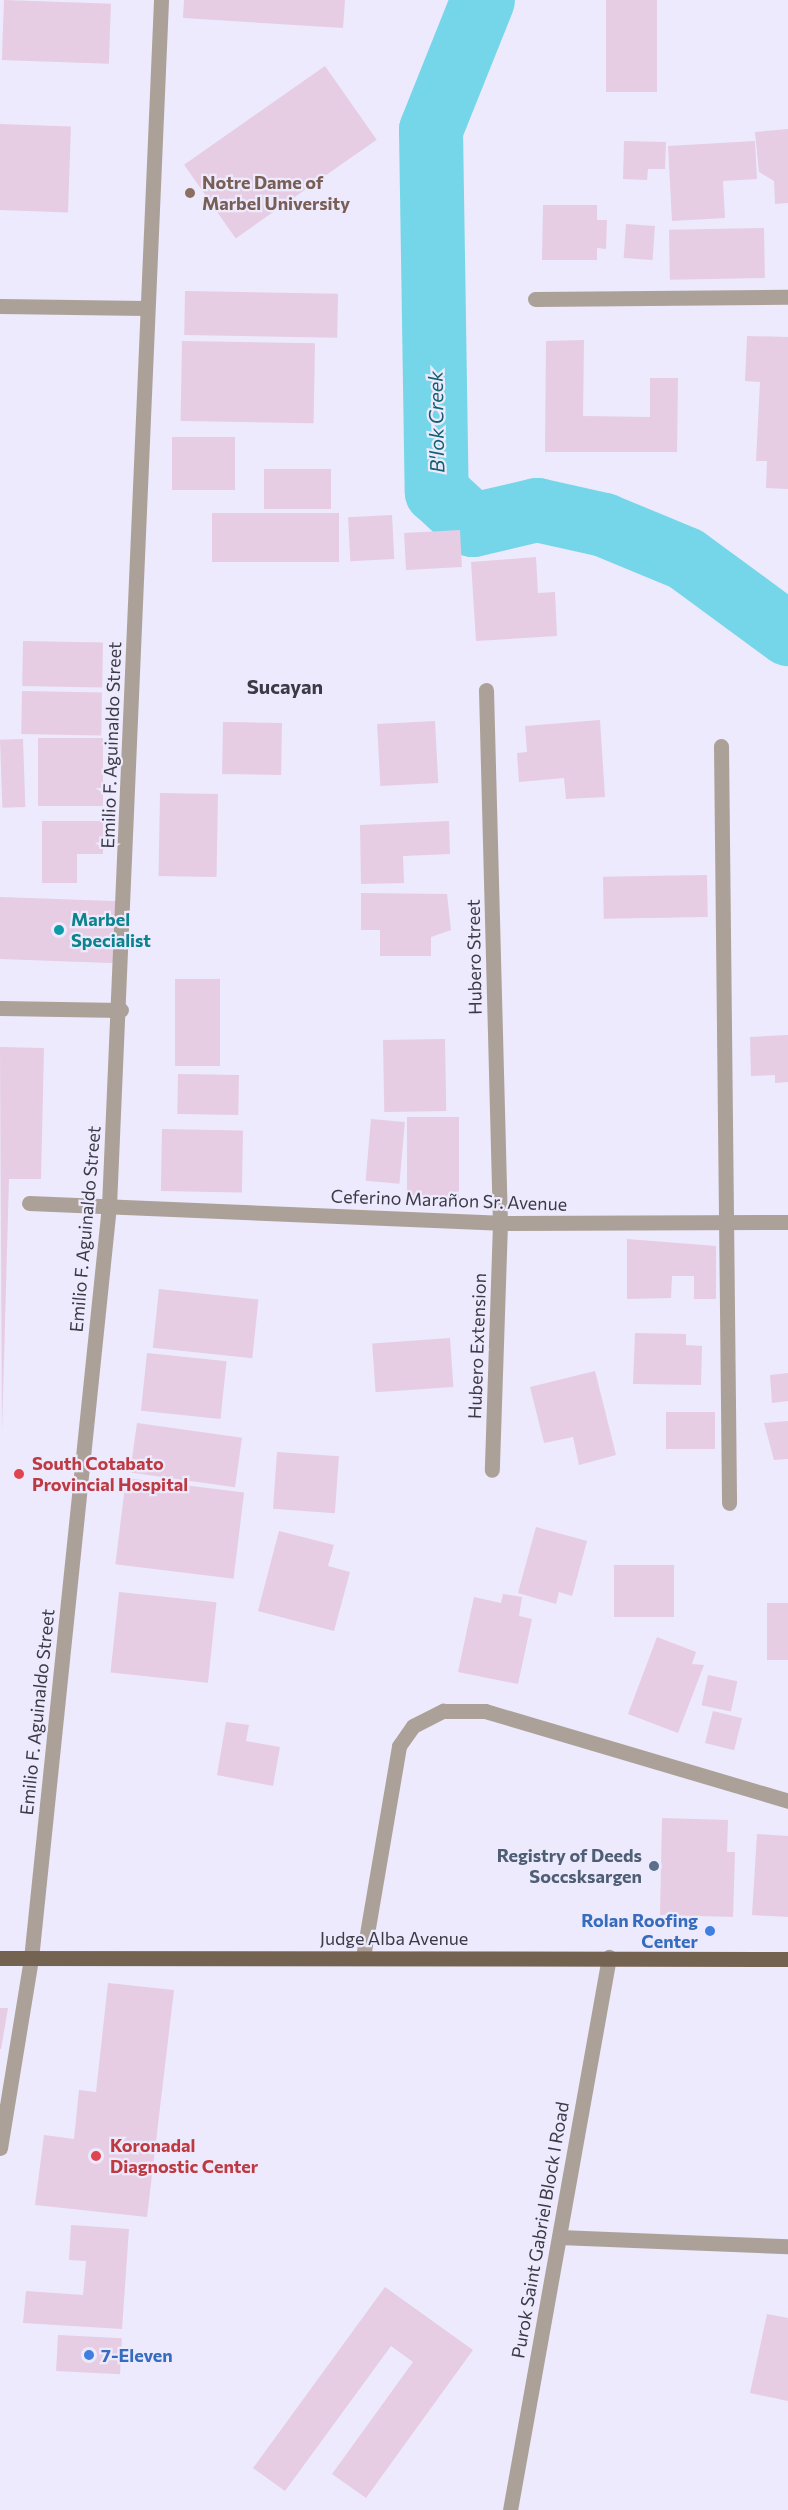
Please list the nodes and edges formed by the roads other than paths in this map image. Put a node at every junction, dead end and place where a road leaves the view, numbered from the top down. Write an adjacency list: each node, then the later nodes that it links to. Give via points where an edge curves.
1 (161, 0): 5 (street, Emilio F. Aguinaldo Street)
2 (788, 297): 3 (street)
3 (536, 299)
4 (0, 306): 5 (street)
5 (145, 308): 9 (street, Emilio F. Aguinaldo Street)
6 (486, 690): 14 (street, Hubero Street)
7 (721, 746): 12 (street)
8 (0, 1008): 9 (street)
9 (121, 1010): 11 (street, Emilio F. Aguinaldo Street)
10 (29, 1203): 11 (street, Ceferino Marañon Sr. Avenue)
11 (109, 1206): 14 (street, Ceferino Marañon Sr. Avenue); 21 (street, Emilio F. Aguinaldo Street)
12 (730, 1222): 13 (street, Ceferino Marañon Sr. Avenue); 14 (street, Ceferino Marañon Sr. Avenue); 16 (street)
13 (788, 1222)
14 (500, 1223): 15 (street, Hubero Extension)
15 (492, 1470)
16 (729, 1503)
17 (788, 1801): 18 (street, via 485,1711 443,1711 413,1726 399,1746)
18 (363, 1957): 19 (main road, Judge Alba Avenue); 21 (main road, Judge Alba Avenue)
19 (609, 1957): 22 (main road, Judge Alba Avenue); 24 (street, Purok Saint Gabriel Block I Road)
20 (0, 1958): 21 (main road, Judge Alba Avenue)
21 (31, 1959): 23 (street, Emilio F. Aguinaldo Street)
22 (788, 1959)
23 (0, 2148)
24 (559, 2237): 25 (street); 26 (street, Purok Saint Gabriel Block I Road)
25 (788, 2246)
26 (510, 2510)

